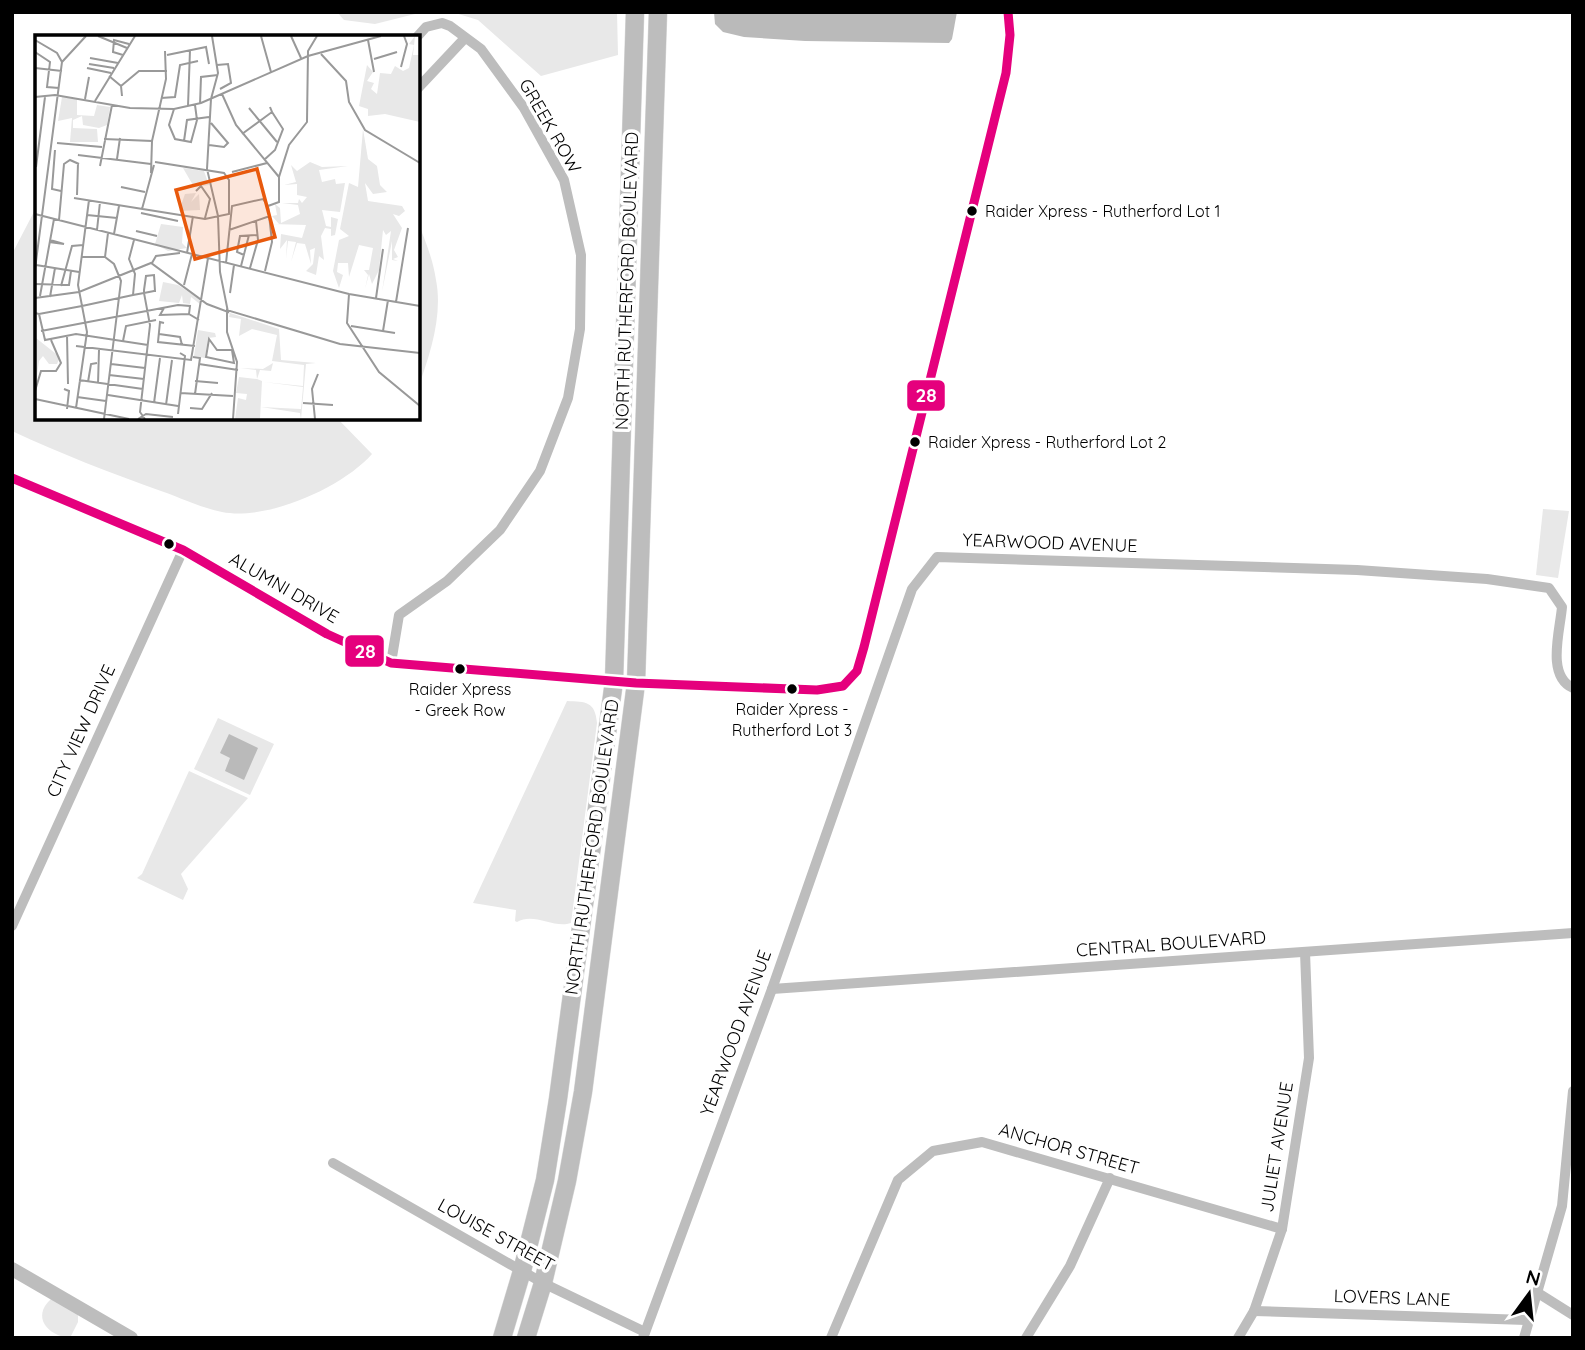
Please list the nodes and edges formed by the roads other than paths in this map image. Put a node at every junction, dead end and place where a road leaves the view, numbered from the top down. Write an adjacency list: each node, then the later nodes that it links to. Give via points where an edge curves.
1 (635, 12): 10 (main road, NORTH RUTHERFORD BOULEVARD)
2 (658, 12): 11 (main road, NORTH RUTHERFORD BOULEVARD)
3 (1008, 12): 11 (street, ALUMNI DRIVE, via 1006,73 857,671 843,686 817,690)
4 (419, 35): 5 (street, GREEK ROW, via 426,27 442,23)
5 (465, 38): 6 (street); 9 (street, GREEK ROW, via 481,49 524,108 564,180 581,255 580,329 568,398 540,471 500,530 447,581 399,615)
6 (420, 86)
7 (12, 478): 8 (street, ALUMNI DRIVE)
8 (183, 550): 9 (street, ALUMNI DRIVE, via 327,634); 13 (street, CITY VIEW DRIVE)
9 (391, 663): 10 (street, ALUMNI DRIVE)
10 (614, 681): 11 (street, ALUMNI DRIVE); 22 (main road, NORTH RUTHERFORD BOULEVARD, via 558,1099 545,1180)
11 (636, 683): 23 (main road, NORTH RUTHERFORD BOULEVARD, via 583,1092)
12 (1573, 688): 16 (street, YEARWOOD AVENUE, via 1556,669 1562,607 1549,588 1357,570 937,557 912,589)
13 (12, 926)
14 (1573, 933): 15 (street, CENTRAL BOULEVARD)
15 (1306, 952): 16 (street, CENTRAL BOULEVARD); 20 (street, JULIET AVENUE, via 1309,1058)
16 (772, 989): 28 (street, YEARWOOD AVENUE)
17 (1573, 1091): 24 (street, via 1562,1206)
18 (332, 1163): 22 (street, LOUISE STREET)
19 (1110, 1178): 20 (street, ANCHOR STREET); 32 (street, ANCHOR STREET, via 982,1142 933,1151 898,1180); 33 (street, via 1070,1266)
20 (1282, 1229): 25 (street, JULIET AVENUE)
21 (12, 1269): 29 (street)
22 (522, 1271): 23 (street, LOUISE STREET); 30 (main road, NORTH RUTHERFORD BOULEVARD)
23 (543, 1283): 28 (street, LOUISE STREET); 31 (main road, NORTH RUTHERFORD BOULEVARD)
24 (1538, 1293): 26 (street); 27 (street)
25 (1254, 1311): 27 (street, LOVERS LANE); 34 (street, JULIET AVENUE)
26 (1573, 1315)
27 (1529, 1320): 35 (street)
28 (644, 1335)
29 (131, 1338)
30 (502, 1338)
31 (526, 1338)
32 (831, 1338)
33 (1026, 1338)
34 (1238, 1338)
35 (1524, 1338)

